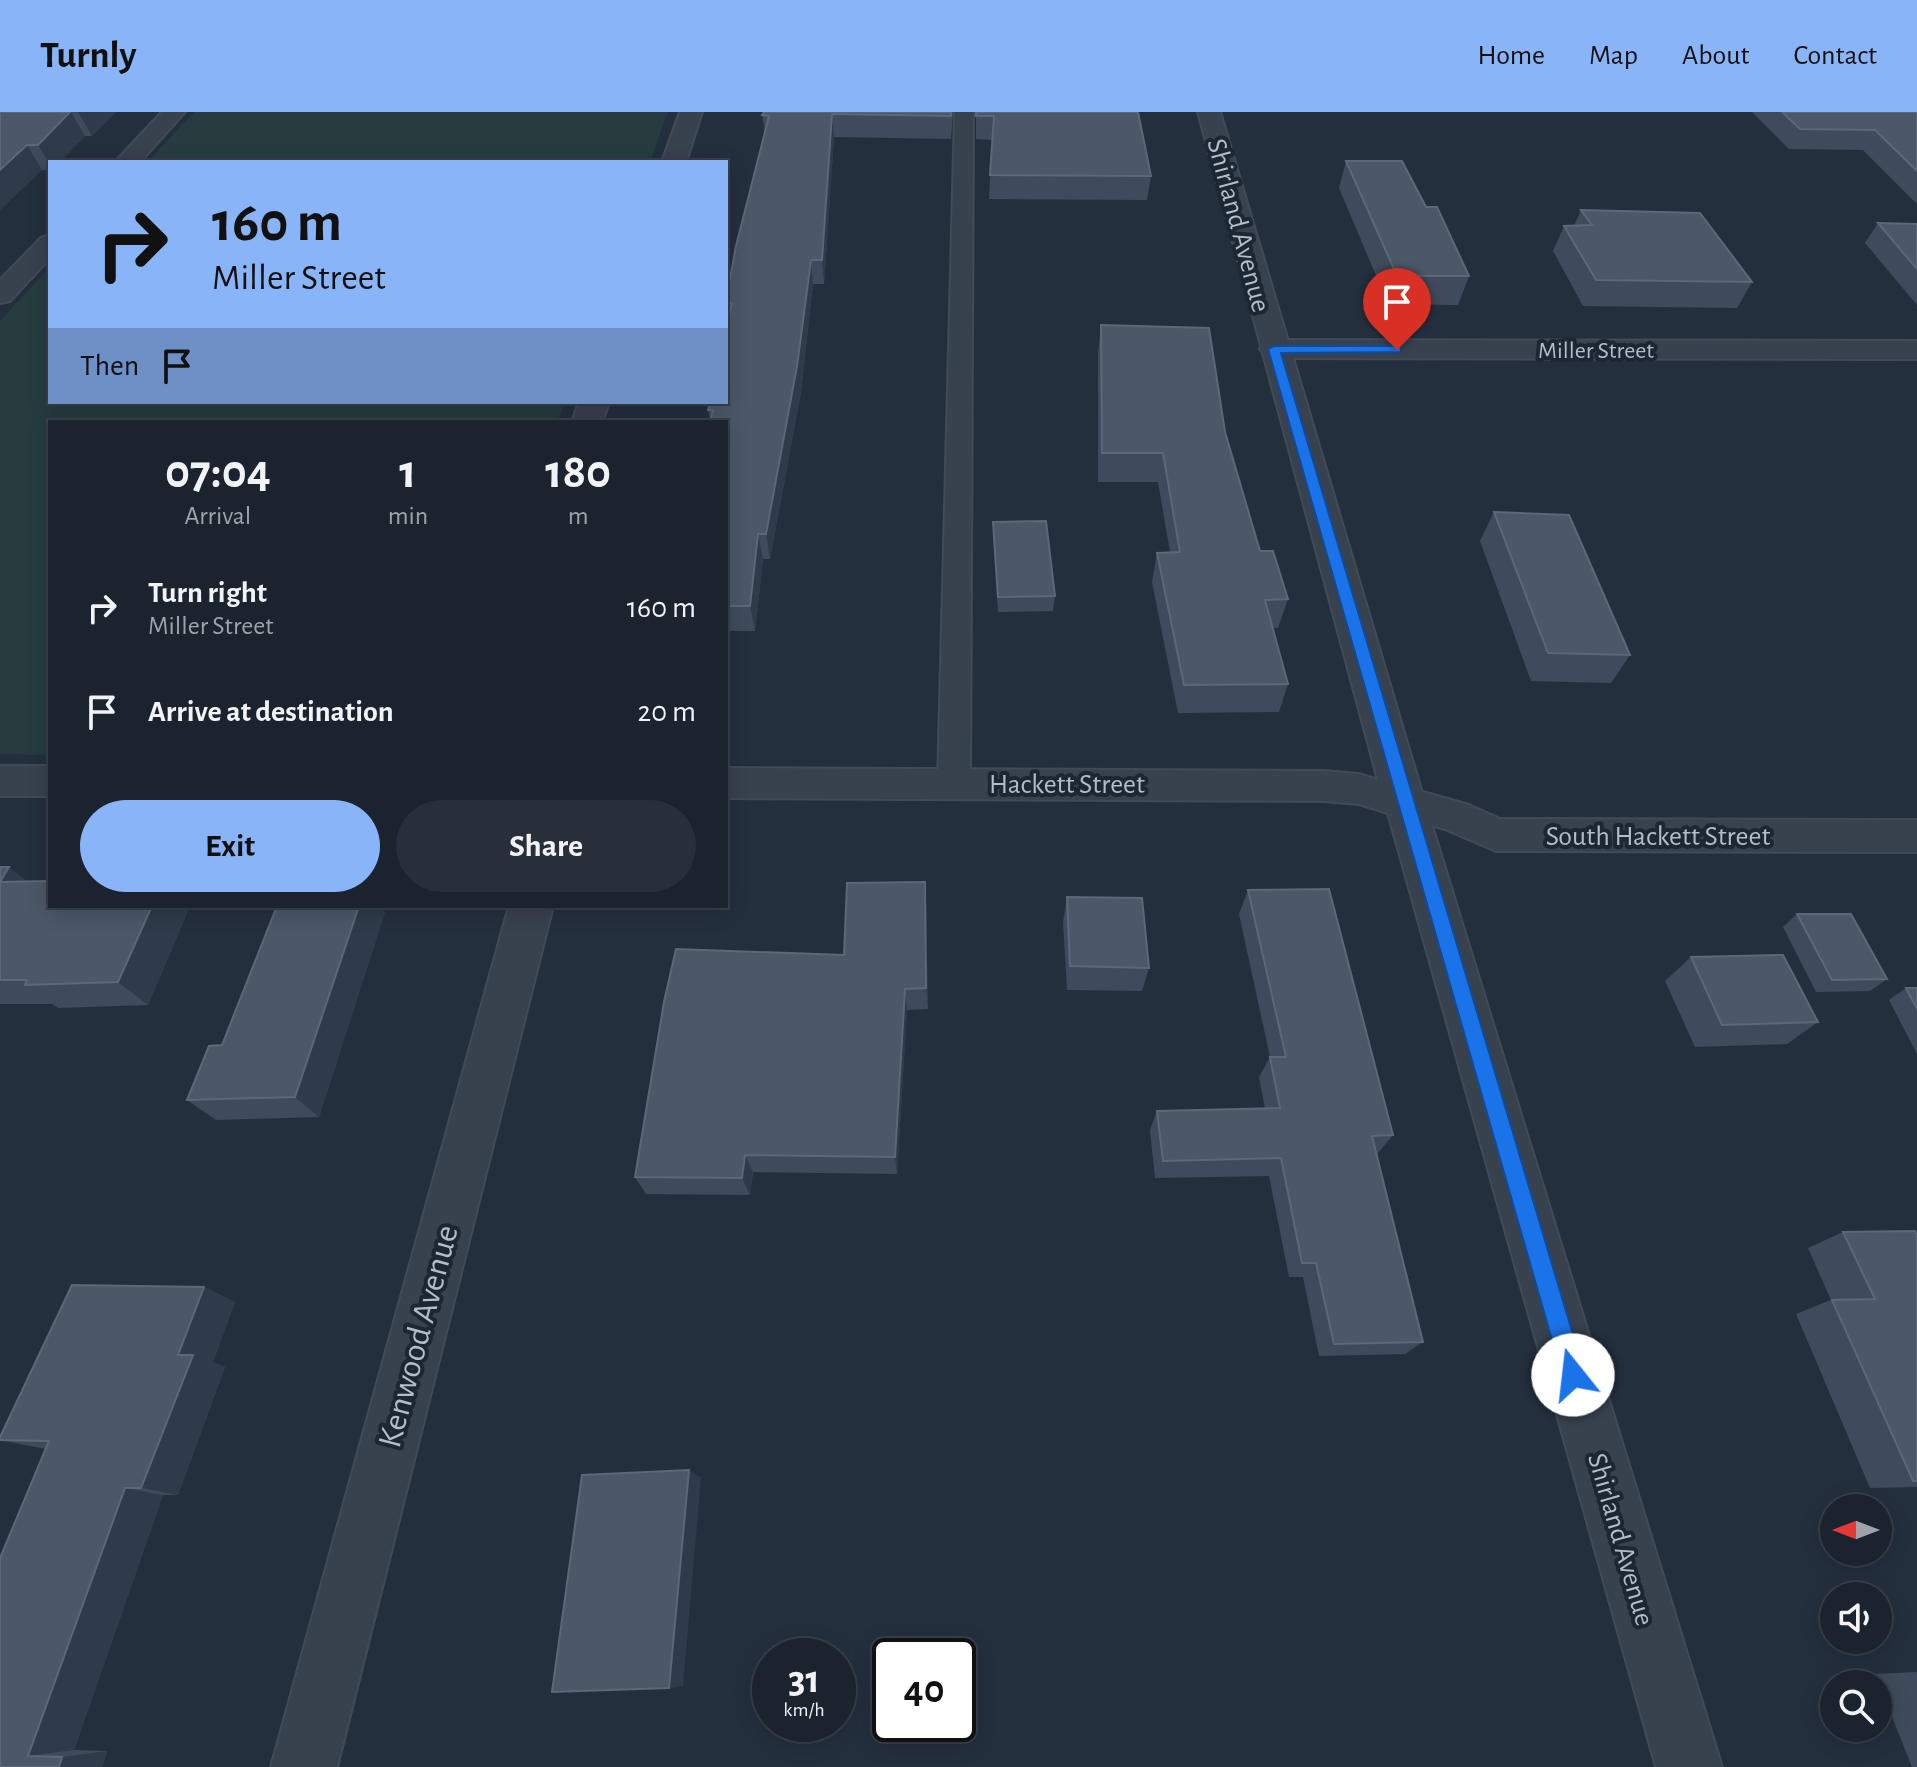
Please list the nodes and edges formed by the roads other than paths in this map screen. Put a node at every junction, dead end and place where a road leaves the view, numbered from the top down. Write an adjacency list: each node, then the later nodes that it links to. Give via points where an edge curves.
1 (174, 112): 5 (street)
2 (691, 112): 6 (street)
3 (964, 112): 14 (lane)
4 (1209, 112): 9 (street, Shirland Avenue)
5 (129, 160)
6 (675, 160)
7 (48, 245): 8 (street)
8 (0, 295)
9 (1274, 349): 10 (street, Miller Street); 15 (street, Shirland Avenue)
10 (1917, 350)
11 (0, 781): 12 (street)
12 (48, 781)
13 (728, 783): 14 (street, Hackett Street)
14 (954, 783): 15 (street, Hackett Street, via 1324,786 1359,789)
15 (1405, 803): 16 (street, South Hackett Street, via 1455,816 1496,835); 19 (street, Shirland Avenue)
16 (1917, 836)
17 (530, 908): 18 (street, Kenwood Avenue)
18 (304, 1767)
19 (1689, 1767)

